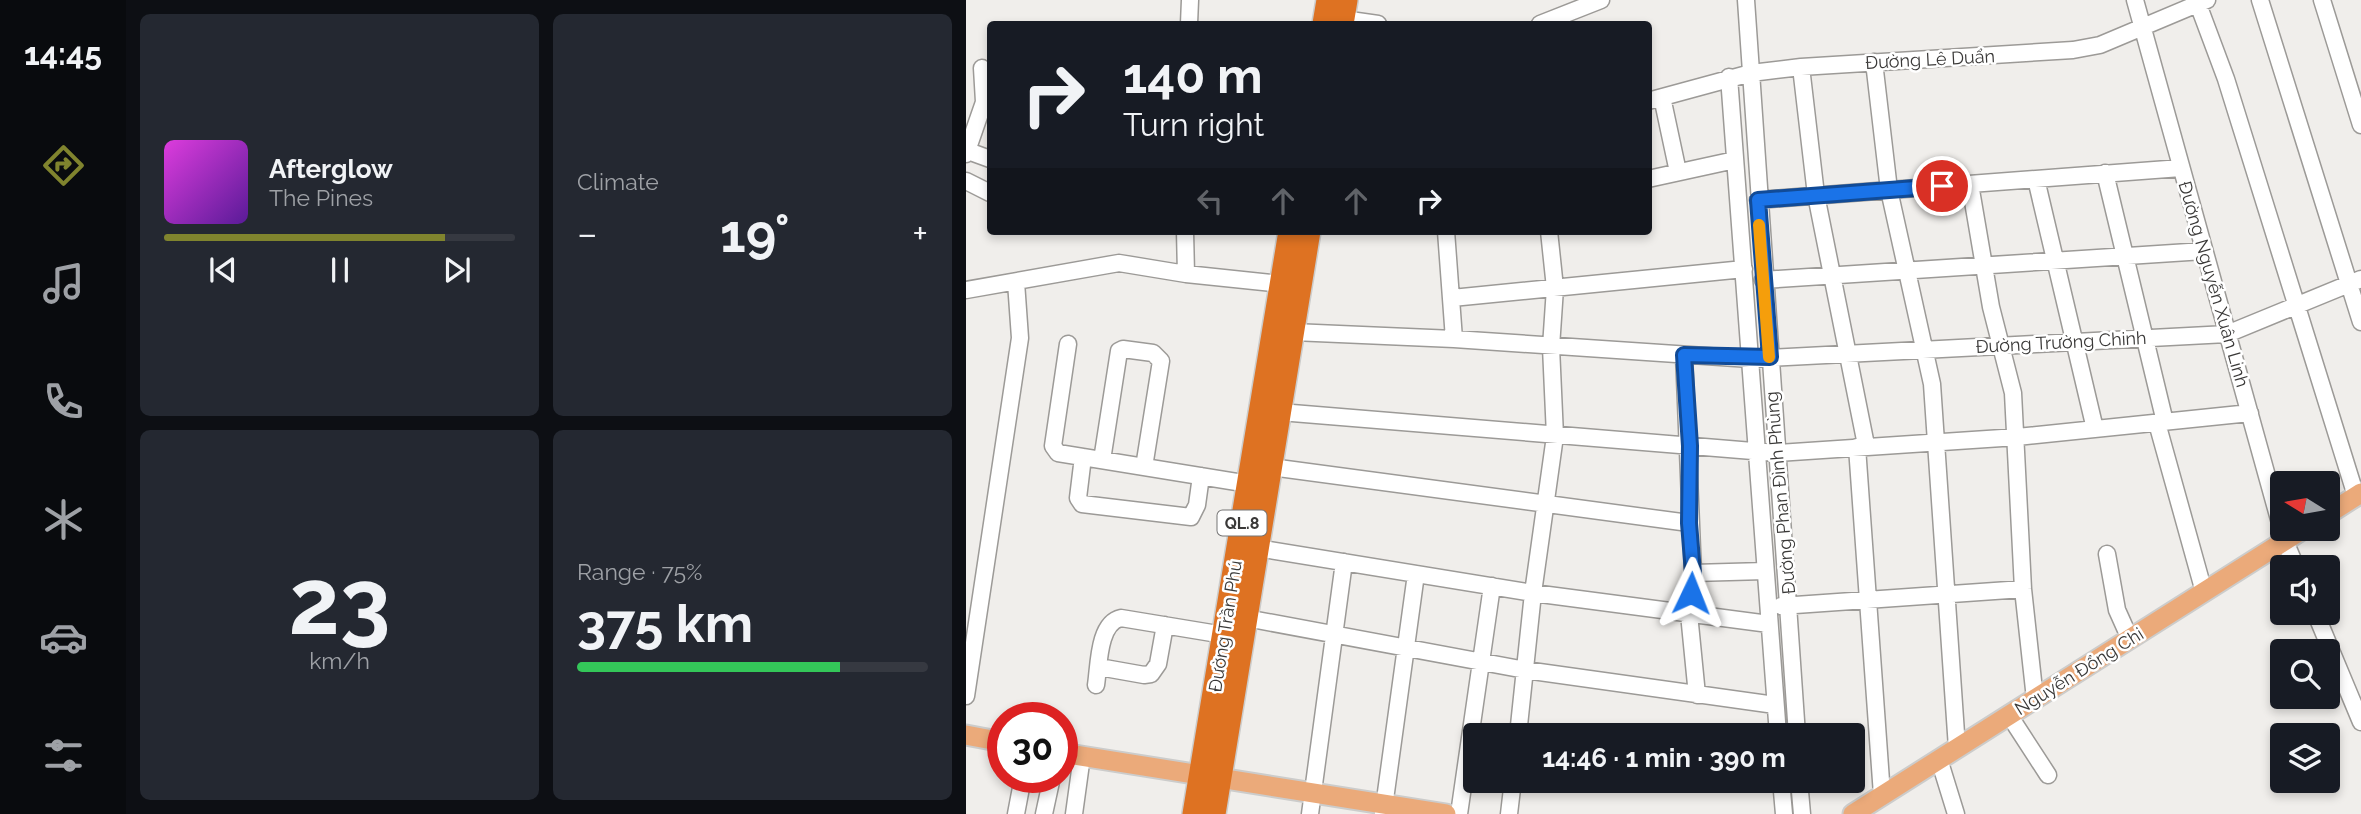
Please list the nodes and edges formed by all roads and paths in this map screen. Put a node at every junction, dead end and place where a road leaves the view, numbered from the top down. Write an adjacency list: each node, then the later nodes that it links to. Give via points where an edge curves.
1 (1191, 0): 10 (street)
2 (1328, 0): 9 (highway)
3 (1601, 0): 12 (street)
4 (1746, 0): 17 (street, Đường Phan Đình Phùng)
5 (2135, 0): 13 (street, Đường Nguyễn Xuân Linh)
6 (2260, 0): 49 (street)
7 (2322, 0): 20 (street)
8 (2202, 2): 13 (street, Đường Lê Duẩn); 55 (street)
9 (1339, 17): 11 (street)
10 (1189, 21)
11 (1361, 21)
12 (1552, 21)
13 (2142, 27): 14 (street, Đường Lê Duẩn, via 2100,46 2073,50); 24 (street, Đường Nguyễn Xuân Linh)
14 (1874, 62): 15 (street, Đường Lê Duẩn); 31 (street)
15 (1801, 67): 17 (street, Đường Lê Duẩn); 33 (street)
16 (982, 68): 21 (street, via 984,102)
17 (1751, 73): 18 (street, Đường Lê Duẩn); 34 (street, Đường Phan Đình Phùng)
18 (1729, 77): 19 (street, Đường Lê Duẩn); 23 (street, Đường Phan Đình Phùng)
19 (1655, 99): 25 (street)
20 (2361, 125)
21 (967, 152): 22 (street)
22 (987, 158)
23 (1735, 160): 25 (street); 44 (street, Đường Phan Đình Phùng)
24 (2181, 168): 26 (street); 40 (street, Đường Nguyễn Xuân Linh)
25 (1678, 172): 27 (street)
26 (2105, 173): 28 (street); 41 (street)
27 (1652, 178)
28 (2036, 179): 30 (street); 42 (street)
29 (966, 181): 32 (street)
30 (1970, 184): 31 (street); 43 (street)
31 (1888, 190): 33 (street); 45 (street)
32 (987, 192)
33 (1816, 195): 34 (street); 46 (street)
34 (1758, 200): 48 (street, Đường Phan Đình Phùng)
35 (1185, 235): 47 (street)
36 (1289, 235): 51 (highway, Đường Trần Phú / QL.8)
37 (1308, 235): 57 (highway, Đường Trần Phú / QL.8)
38 (1446, 235): 54 (street)
39 (1549, 235): 52 (street)
40 (2204, 251): 41 (street); 58 (street, Đường Nguyễn Xuân Linh)
41 (2124, 256): 42 (street); 59 (street)
42 (2054, 260): 43 (street); 61 (street)
43 (1983, 265): 45 (street); 63 (street)
44 (1744, 269): 52 (street); 69 (street, Đường Phan Đình Phùng)
45 (1906, 269): 46 (street); 65 (street)
46 (1833, 273): 48 (street); 66 (street)
47 (1186, 274): 50 (street, via 1119,263); 51 (street)
48 (1763, 280): 68 (street, Đường Phan Đình Phùng)
49 (2355, 281): 55 (street, Đường Trường Chinh); 56 (street)
50 (1016, 282): 53 (street); 120 (street, via 1020,338)
51 (1281, 284): 85 (highway, Đường Trần Phú / QL.8)
52 (1555, 289): 54 (street); 64 (street)
53 (966, 290)
54 (1452, 298): 60 (street)
55 (2296, 306): 58 (street, Đường Trường Chinh); 87 (street)
56 (2361, 322)
57 (1293, 332): 60 (street, Đường Trường Chinh); 70 (highway, Đường Trần Phú / QL.8)
58 (2227, 334): 59 (street, Đường Trường Chinh); 71 (street, Đường Nguyễn Xuân Linh)
59 (2146, 338): 61 (street, Đường Trường Chinh); 72 (street)
60 (1454, 339): 64 (street, Đường Trường Chinh)
61 (2074, 341): 63 (street, Đường Trường Chinh); 73 (street)
62 (1068, 344): 81 (street, via 1053,446 1058,453)
63 (2000, 345): 65 (street, Đường Trường Chinh); 75 (street, via 2013,393)
64 (1551, 347): 67 (street, Đường Trường Chinh); 74 (street)
65 (1924, 349): 66 (street, Đường Trường Chinh); 76 (street)
66 (1849, 353): 68 (street, Đường Trường Chinh); 78 (street)
67 (1684, 355): 69 (street, Đường Trường Chinh); 77 (street)
68 (1770, 357): 69 (street, Đường Trường Chinh); 80 (street, Đường Phan Đình Phùng)
69 (1749, 359): 79 (street, Đường Phan Đình Phùng)
70 (1280, 412): 74 (street); 85 (highway, Đường Trần Phú / QL.8)
71 (2250, 413): 72 (street); 86 (street, Đường Nguyễn Xuân Linh)
72 (2161, 423): 73 (street); 101 (street)
73 (2095, 429): 75 (street)
74 (1555, 436): 77 (street); 88 (street)
75 (2017, 437): 76 (street); 100 (street)
76 (1936, 440): 78 (street); 103 (street)
77 (1690, 446): 79 (street); 90 (street)
78 (1862, 446): 80 (street); 104 (street)
79 (1756, 450): 80 (street); 96 (street, Đường Phan Đình Phùng)
80 (1777, 453): 105 (street, Đường Phan Đình Phùng)
81 (1083, 457): 82 (street); 84 (street, via 1078,498 1082,504 1191,517)
82 (1102, 460): 83 (street); 83 (street, via 1119,351 1153,353 1161,361)
83 (1144, 467): 84 (street)
84 (1201, 476): 85 (street)
85 (1262, 480): 88 (street); 92 (highway, Đường Trần Phú / QL.8); 112 (highway, Đường Trần Phú / QL.8)
86 (2270, 486)
87 (2358, 495): 89 (main road)
88 (1545, 506): 90 (street); 102 (street)
89 (2340, 506)
90 (1689, 523): 98 (street)
91 (2285, 541): 94 (street, Đường Nguyễn Xuân Linh); 101 (main road, Nguyễn Đổng Chi)
92 (1257, 548): 95 (street); 108 (highway, Đường Trần Phú / QL.8)
93 (2107, 554): 113 (street, via 2117,610)
94 (2291, 555)
95 (1344, 562): 97 (street); 111 (street)
96 (1765, 571): 98 (street); 107 (street, Đường Phan Đình Phùng)
97 (1416, 573): 99 (street); 114 (street)
98 (1693, 573): 106 (street)
99 (1492, 586): 102 (street); 115 (street)
100 (2023, 589): 103 (street); 121 (street)
101 (2204, 592): 113 (main road, Nguyễn Đổng Chi)
102 (1533, 593): 106 (street); 117 (street)
103 (1945, 594): 104 (street); 130 (street)
104 (1869, 600): 105 (street); 141 (street)
105 (1789, 606): 107 (street); 127 (street, Đường Phan Đình Phùng)
106 (1689, 614): 107 (street); 119 (street)
107 (1769, 616): 122 (street, Đường Phan Đình Phùng)
108 (1246, 618): 111 (street); 135 (highway, Đường Trần Phú / QL.8)
109 (1165, 625): 112 (street); 116 (street, via 1114,619 1105,630); 116 (street, via 1158,664 1151,674)
110 (2320, 625): 124 (street)
111 (1335, 634): 114 (street); 142 (street)
112 (1224, 635): 135 (highway, Đường Trần Phú / QL.8)
113 (2130, 639): 121 (main road, Nguyễn Đổng Chi)
114 (1406, 649): 115 (street); 143 (street)
115 (1481, 662): 117 (street); 150 (street)
116 (1099, 667): 118 (street)
117 (1525, 670): 119 (street); 125 (street)
118 (1096, 685)
119 (1697, 695): 122 (street)
120 (966, 696)
121 (2035, 699): 123 (main road, Nguyễn Đổng Chi)
122 (1776, 705): 126 (street, Đường Phan Đình Phùng)
123 (2009, 715): 130 (main road, Nguyễn Đổng Chi); 134 (street)
124 (2361, 722)
125 (1519, 723)
126 (1777, 723)
127 (1796, 723)
128 (966, 735): 129 (main road)
129 (987, 738)
130 (1957, 748): 133 (main road, Nguyễn Đổng Chi)
131 (1078, 755): 132 (main road)
132 (1082, 756): 135 (main road); 146 (street)
133 (1939, 759): 141 (main road, Nguyễn Đổng Chi); 155 (street)
134 (2048, 775)
135 (1210, 777): 142 (main road); 147 (highway, Đường Trần Phú / QL.8); 148 (highway, Đường Trần Phú / QL.8)
136 (1020, 793): 144 (street)
137 (1049, 793): 145 (street)
138 (1511, 793): 151 (street)
139 (1782, 793): 152 (street)
140 (1800, 793): 153 (street)
141 (1882, 795): 154 (main road, Nguyễn Đổng Chi)
142 (1312, 804): 143 (main road)
143 (1383, 809): 149 (main road)
144 (1016, 814)
145 (1044, 814)
146 (1074, 814)
147 (1195, 814)
148 (1214, 814)
149 (1446, 814)
150 (1459, 814)
151 (1509, 814)
152 (1784, 814)
153 (1802, 814)
154 (1853, 814)
155 (1956, 814)

